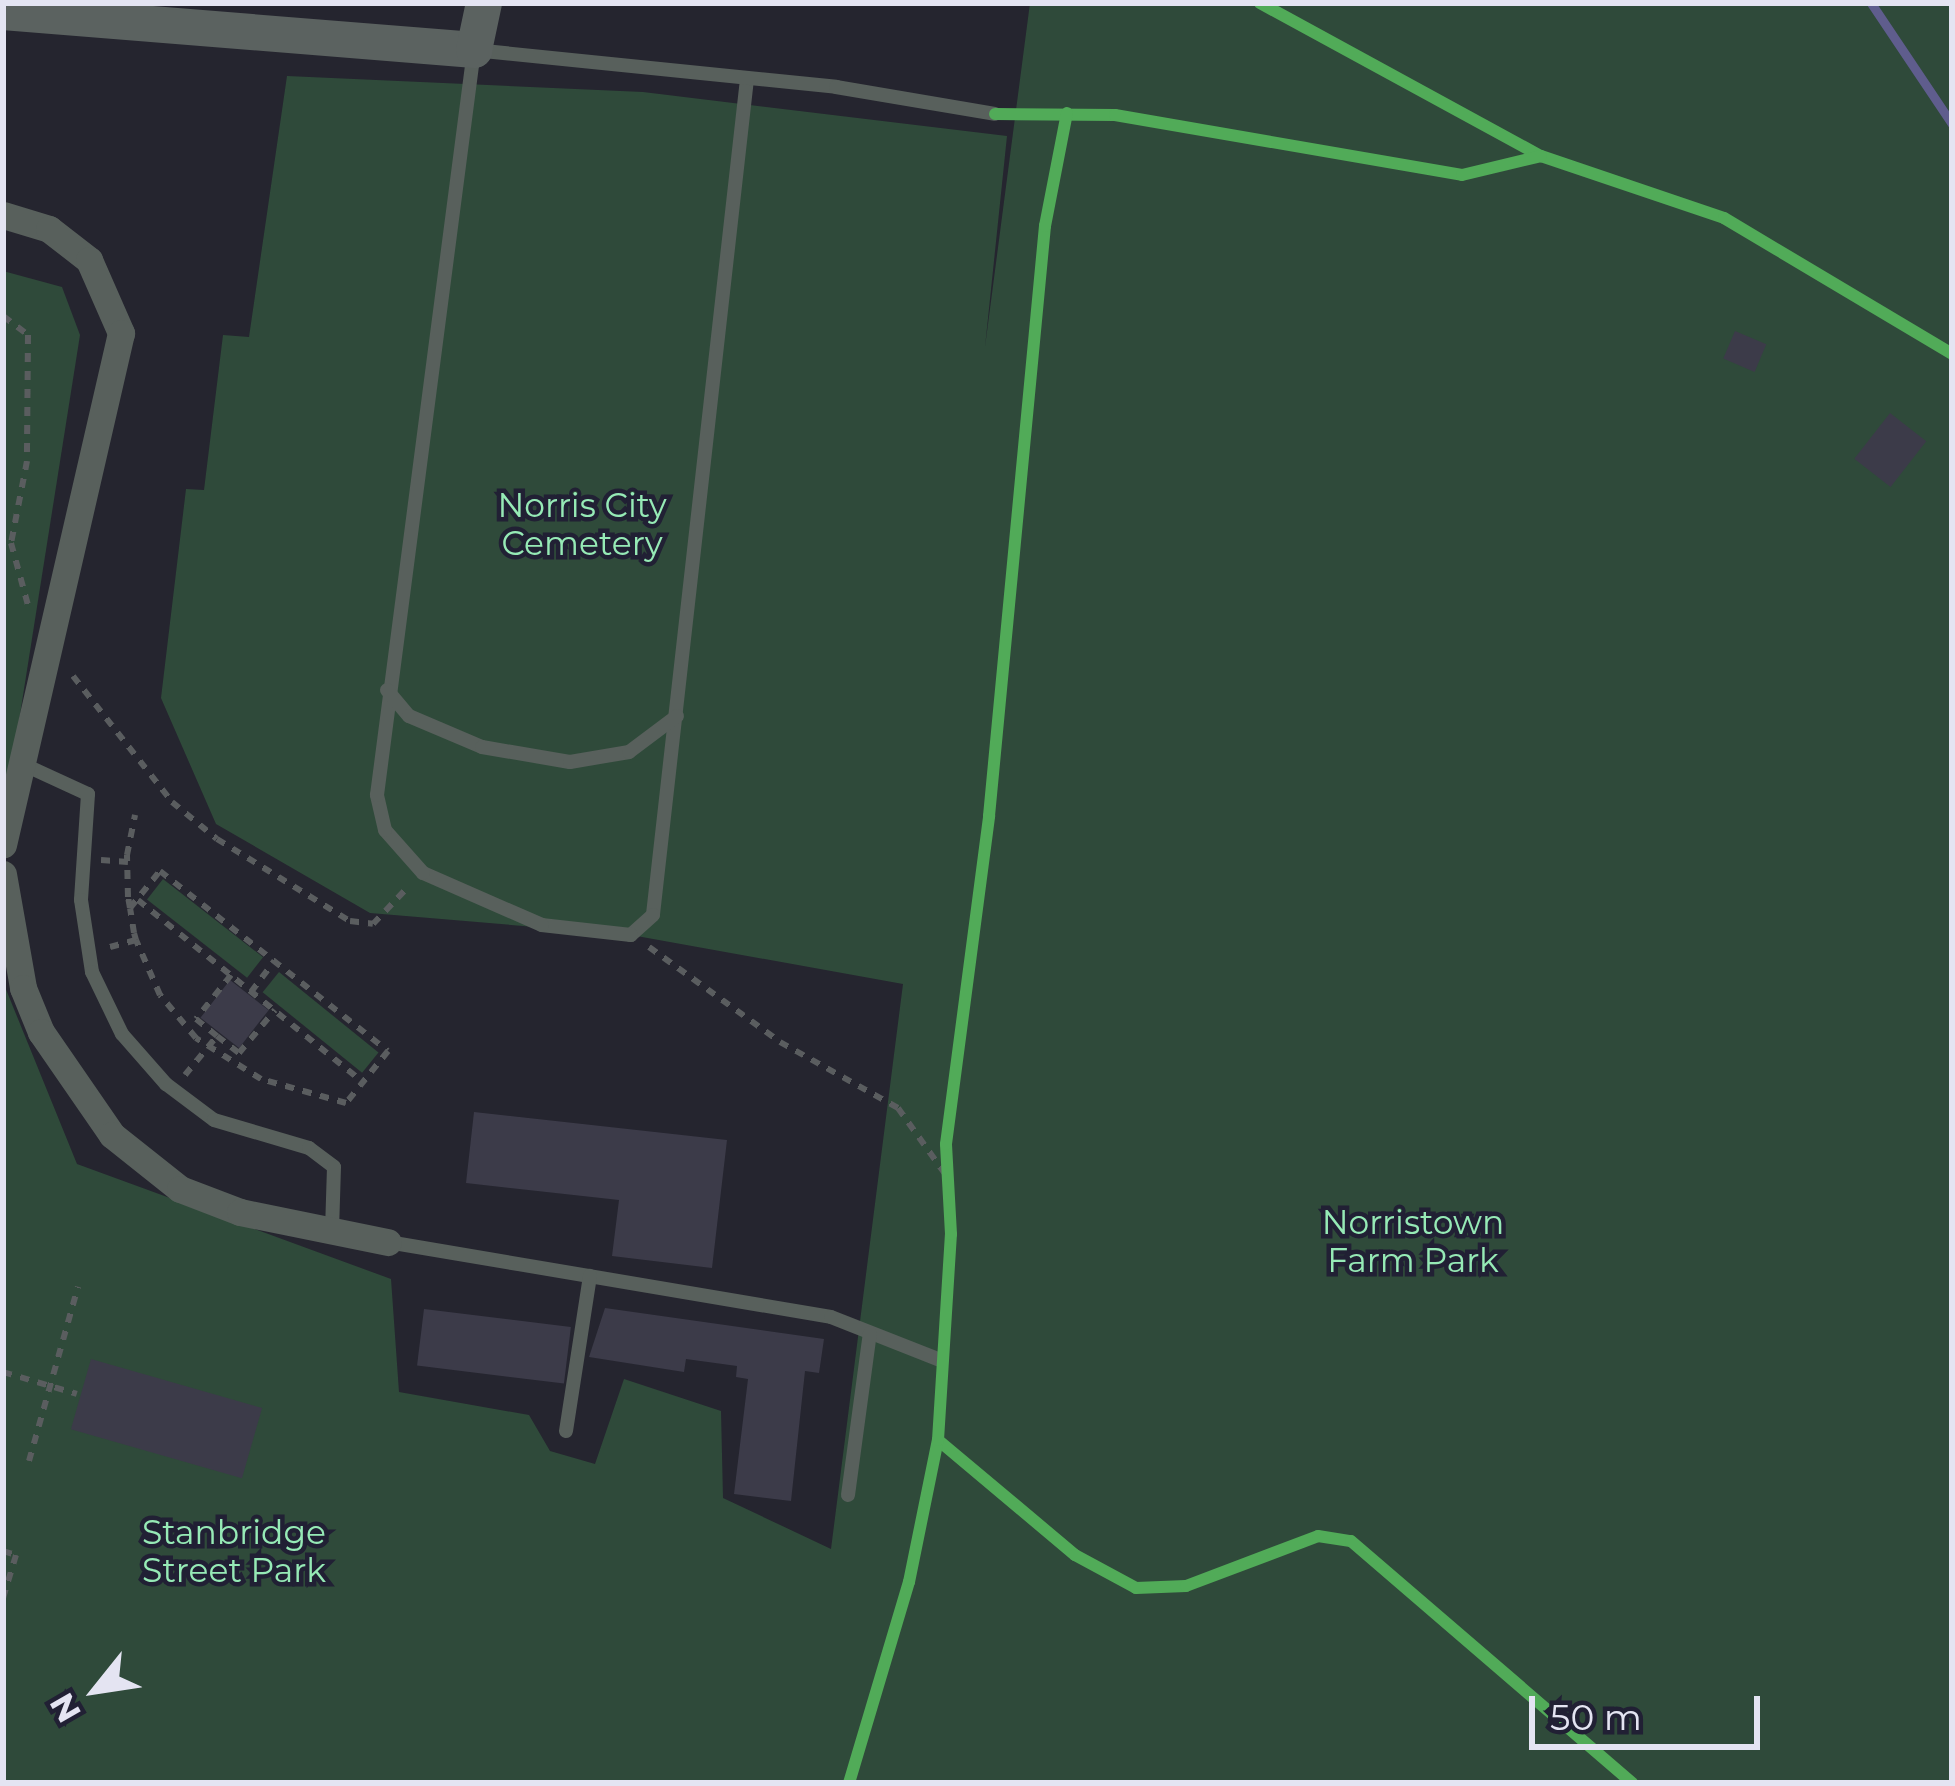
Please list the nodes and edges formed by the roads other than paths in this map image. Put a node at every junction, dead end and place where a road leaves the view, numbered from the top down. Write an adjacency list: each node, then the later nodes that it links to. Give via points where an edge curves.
1 (484, 3): 3 (street)
2 (3, 12): 3 (street)
3 (474, 50): 4 (lane); 7 (lane)
4 (747, 79): 5 (lane); 8 (lane)
5 (995, 114)
6 (3, 214): 9 (street, via 49,230 89,260 121,333)
7 (387, 690): 8 (lane, via 409,716 482,747 569,763 629,752); 8 (lane, via 377,795 385,830 423,873 542,925 631,935 653,915)
8 (677, 716)
9 (18, 762): 10 (street); 12 (lane, via 88,794 81,900 92,972 122,1034 214,1120 310,1148 334,1167)
10 (3, 845)
11 (3, 874): 12 (street, via 23,988 41,1032 112,1136 180,1189 240,1213)
12 (332, 1231): 13 (street)
13 (388, 1241): 14 (lane)
14 (590, 1276): 15 (lane, via 831,1317); 17 (lane)
15 (870, 1333): 16 (lane); 18 (lane)
16 (940, 1360)
17 (566, 1431)
18 (848, 1495)

